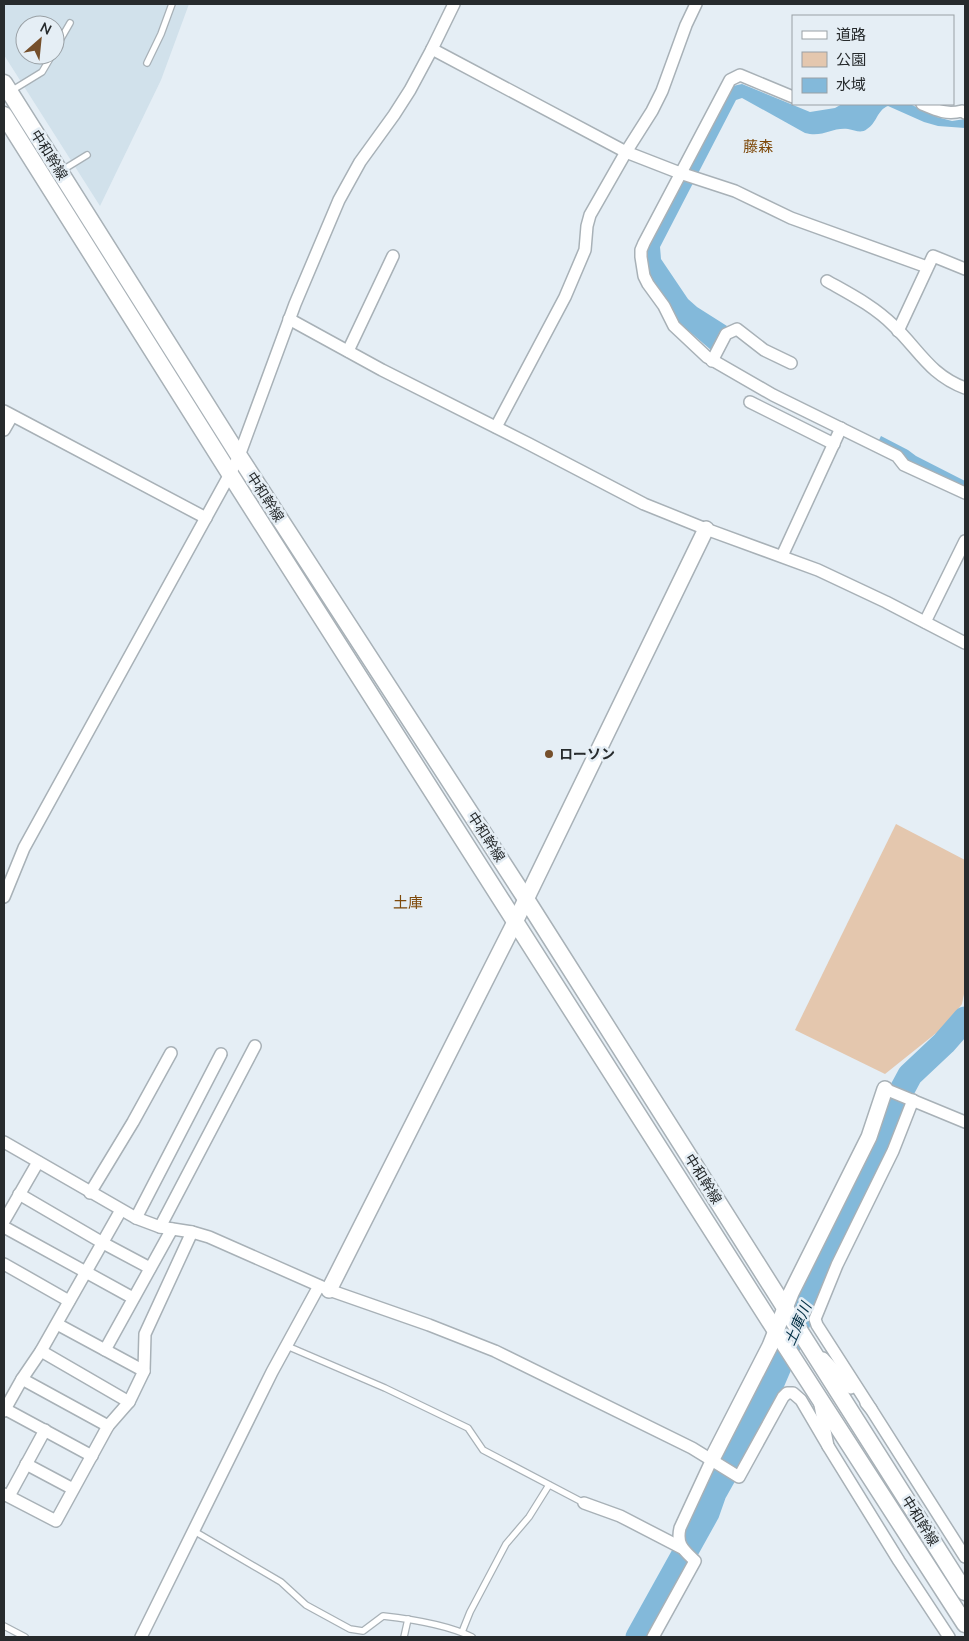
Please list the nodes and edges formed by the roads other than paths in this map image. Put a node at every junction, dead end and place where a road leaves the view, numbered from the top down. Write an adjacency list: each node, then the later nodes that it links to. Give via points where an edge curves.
1 (172, 4): 7 (lane)
2 (454, 4): 6 (street)
3 (696, 4): 14 (street, via 662,91)
4 (70, 22): 5 (lane)
5 (65, 31)
6 (432, 49): 14 (street); 22 (street, via 402,103 347,185)
7 (146, 64)
8 (46, 65): 9 (lane, via 42,72)
9 (7, 88): 16 (main road, 中和幹線)
10 (792, 97): 17 (street, via 740,75 730,80)
11 (924, 105): 12 (street, via 953,114)
12 (964, 109)
13 (4, 115): 35 (main road, 中和幹線)
14 (626, 152): 17 (street); 30 (street, via 590,215 585,250 565,297)
15 (87, 155): 16 (lane)
16 (59, 172): 34 (main road, 中和幹線)
17 (680, 173): 19 (street, via 735,191 792,218); 25 (street, via 641,250 644,276 674,326)
18 (393, 256): 24 (street)
19 (928, 267): 20 (street, via 933,256); 23 (street)
20 (965, 269)
21 (827, 281): 23 (street, via 877,311)
22 (289, 319): 24 (street); 34 (street)
23 (898, 331): 27 (street, via 942,378)
24 (348, 351): 30 (street)
25 (712, 361): 26 (street, via 726,334 737,329 764,350); 31 (street)
26 (791, 363)
27 (965, 388)
28 (750, 402): 33 (street)
29 (8, 413): 32 (street); 37 (street)
30 (496, 427): 38 (street, via 622,493)
31 (841, 428): 33 (street); 36 (street, via 897,456 904,465)
32 (4, 430)
33 (834, 444): 40 (street)
34 (238, 456): 35 (street); 44 (main road, 中和幹線)
35 (230, 474): 37 (street); 45 (main road, 中和幹線)
36 (965, 493)
37 (206, 518): 43 (street, via 24,848)
38 (706, 530): 40 (street); 44 (street)
39 (965, 541): 41 (street)
40 (782, 556): 41 (street, via 851,585)
41 (925, 622): 42 (street)
42 (965, 643)
43 (4, 897)
44 (526, 899): 45 (street); 69 (main road, 中和幹線)
45 (515, 922): 66 (street); 71 (main road, 中和幹線)
46 (255, 1046): 60 (street)
47 (171, 1053): 54 (street)
48 (222, 1054): 57 (street)
49 (885, 1089): 50 (street); 69 (street, via 869,1137)
50 (913, 1100): 51 (street); 81 (street, via 815,1319)
51 (965, 1122)
52 (4, 1142): 53 (street)
53 (38, 1162): 54 (street); 55 (street)
54 (90, 1193): 56 (street)
55 (19, 1194): 58 (street); 62 (street)
56 (121, 1210): 57 (street); 62 (street)
57 (136, 1218): 60 (street)
58 (4, 1221)
59 (4, 1227): 65 (street)
60 (166, 1228): 61 (street); 64 (street)
61 (192, 1232): 66 (street); 76 (street, via 145,1334)
62 (103, 1243): 64 (street); 65 (street)
63 (4, 1264): 68 (street)
64 (150, 1268): 67 (street)
65 (87, 1272): 67 (street); 68 (street)
66 (324, 1288): 73 (street); 87 (street, via 430,1325 495,1352)
67 (133, 1298): 74 (street)
68 (69, 1302): 70 (street)
69 (787, 1313): 71 (street); 72 (main road, 中和幹線)
70 (57, 1324): 74 (street); 75 (street)
71 (779, 1336): 79 (main road, 中和幹線); 87 (street)
72 (804, 1338): 81 (street); 96 (main road, 中和幹線)
73 (287, 1346): 89 (lane, via 468,1428 484,1450); 93 (street)
74 (105, 1350): 76 (street)
75 (41, 1351): 77 (street); 80 (street)
76 (144, 1371): 80 (street)
77 (22, 1379): 78 (street); 83 (street)
78 (9, 1389): 82 (street)
79 (819, 1399): 85 (street); 98 (main road, 中和幹線)
80 (129, 1402): 83 (street)
81 (871, 1409): 95 (street)
82 (4, 1410): 84 (street)
83 (108, 1426): 86 (street)
84 (45, 1430): 86 (street); 88 (street)
85 (828, 1446): 87 (street, via 801,1400 793,1393 787,1393 739,1477); 106 (street)
86 (92, 1456): 90 (street)
87 (712, 1459): 94 (street, via 680,1528 678,1538)
88 (26, 1464): 90 (street); 91 (street)
89 (549, 1484): 92 (lane); 100 (lane, via 529,1517 506,1544)
90 (73, 1489): 91 (street, via 56,1521)
91 (6, 1495)
92 (584, 1503): 94 (street, via 620,1516)
93 (194, 1531): 97 (lane, via 281,1582 306,1605 350,1629 363,1631 383,1616); 102 (street)
94 (683, 1549): 105 (street, via 695,1561)
95 (965, 1557)
96 (965, 1592)
97 (408, 1619): 100 (lane); 103 (lane)
98 (965, 1624)
99 (4, 1626): 101 (lane)
100 (462, 1632): 104 (lane)
101 (25, 1637)
102 (141, 1637)
103 (404, 1637)
104 (472, 1637)
105 (653, 1637)
106 (949, 1637)

